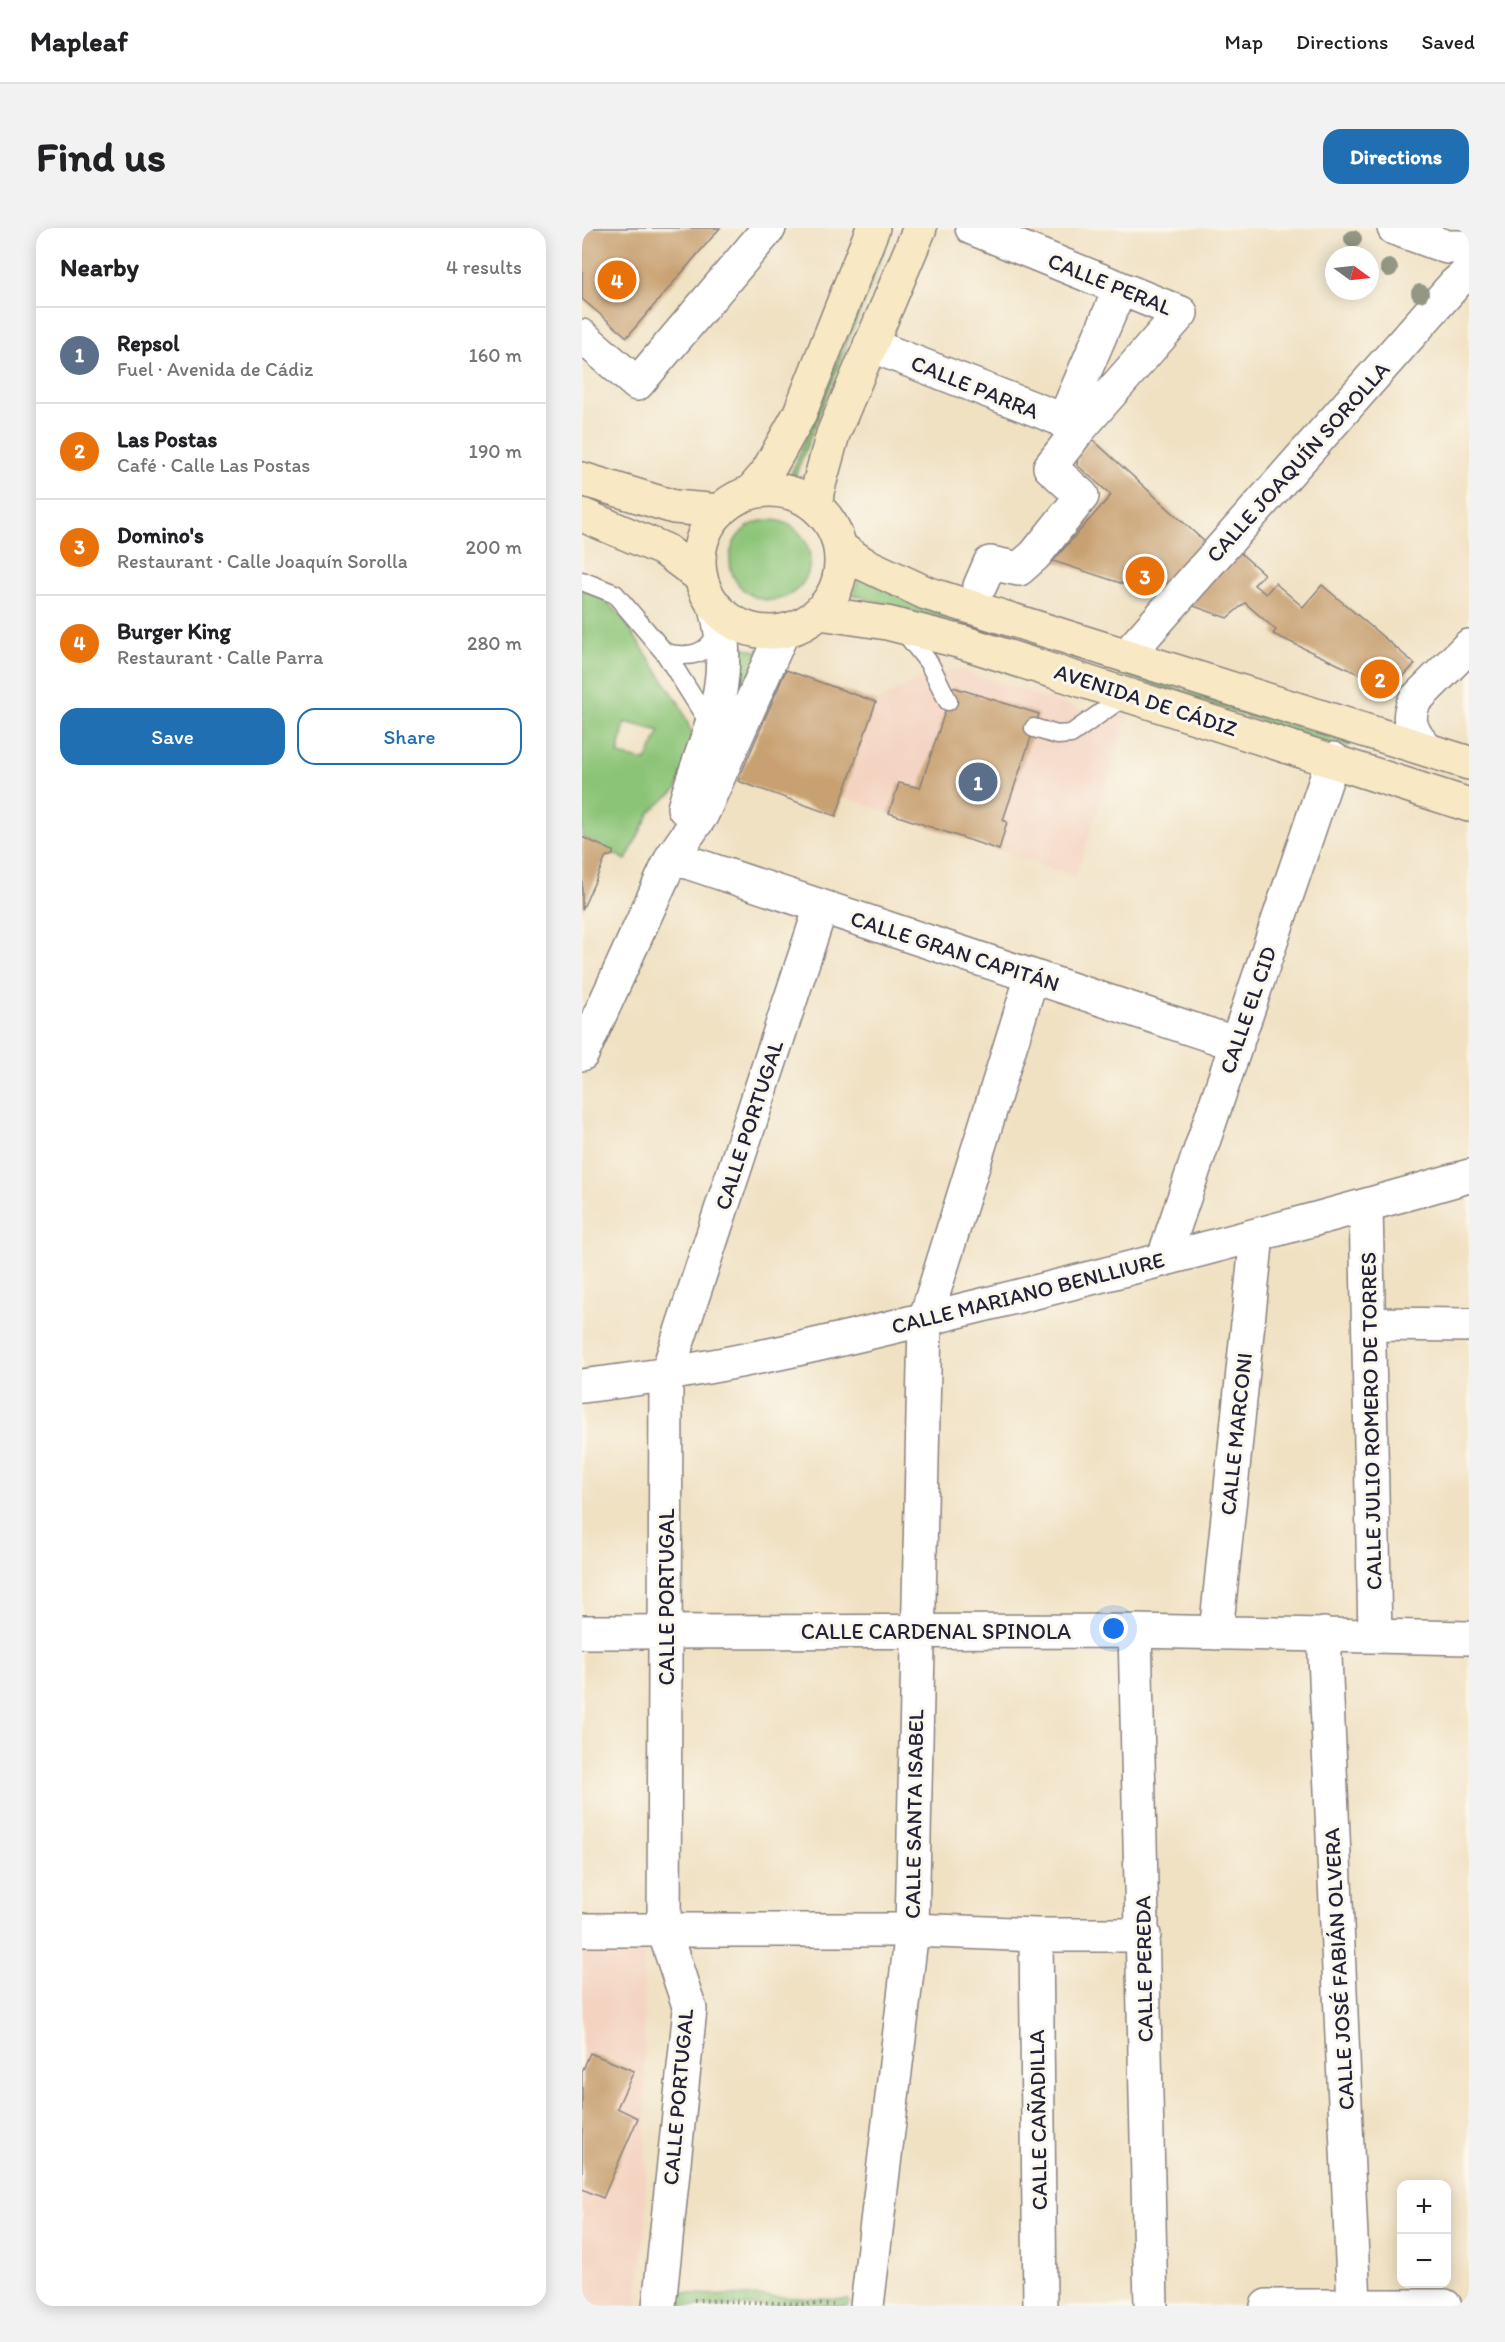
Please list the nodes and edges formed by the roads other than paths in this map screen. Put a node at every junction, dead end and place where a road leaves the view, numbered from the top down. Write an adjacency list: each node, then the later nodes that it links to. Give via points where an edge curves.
1 (769, 228): 9 (street, via 638,384)
2 (873, 228): 13 (main road, via 799,416 766,474)
3 (920, 228): 10 (main road)
4 (972, 228): 8 (street, CALLE PERAL)
5 (1394, 228): 6 (street, via 1447,247)
6 (1469, 247)
7 (1469, 272): 27 (street, CALLE JOAQUÍN SOROLLA)
8 (1120, 289): 11 (street); 11 (street, CALLE PERAL, via 1181,314)
9 (582, 336)
10 (870, 345): 11 (street, CALLE PARRA); 14 (main road, via 833,434)
11 (1072, 425): 20 (street, via 1050,467 1082,496 1035,555 1018,569 990,563)
12 (582, 478): 15 (main road, via 674,507)
13 (750, 493): 14 (main road, via 783,491); 15 (main road)
14 (816, 507): 17 (main road, via 832,525)
15 (720, 511): 18 (main road, via 703,538 699,557)
16 (582, 515): 18 (main road, via 665,550)
17 (840, 548): 21 (main road, via 837,585); 27 (main road, AVENIDA DE CÁDIZ, via 864,564 926,593)
18 (701, 577): 22 (main road)
19 (582, 580): 26 (lane, via 615,594)
20 (980, 586)
21 (819, 613): 23 (main road, AVENIDA DE CÁDIZ); 24 (main road, via 801,626)
22 (718, 615): 24 (main road, via 748,629); 26 (lane, via 712,643 699,654); 30 (street, via 723,646 722,679)
23 (900, 626): 28 (main road, AVENIDA DE CÁDIZ); 29 (lane, via 929,663)
24 (783, 632): 36 (street, via 702,814)
25 (1469, 646): 32 (street, via 1415,700 1411,709 1412,729)
26 (665, 653): 30 (lane)
27 (1128, 654): 32 (main road, AVENIDA DE CÁDIZ)
28 (1138, 698): 31 (lane, via 1115,703 1071,734 1057,735); 33 (main road, AVENIDA DE CÁDIZ)
29 (948, 701)
30 (711, 726): 36 (street)
31 (1034, 728)
32 (1427, 749): 34 (main road, AVENIDA DE CÁDIZ)
33 (1333, 759): 35 (main road, AVENIDA DE CÁDIZ); 39 (street, CALLE EL CID)
34 (1469, 763)
35 (1469, 805)
36 (672, 857): 37 (street, CALLE GRAN CAPITÁN); 40 (street)
37 (821, 908): 38 (street, CALLE GRAN CAPITÁN); 48 (street, CALLE PORTUGAL)
38 (1032, 976): 39 (street, CALLE GRAN CAPITÁN); 45 (street, CALLE SANTA ISABEL)
39 (1237, 1044): 44 (street, CALLE EL CID)
40 (582, 1054)
41 (1469, 1176): 42 (street, CALLE MARIANO BENLLIURE)
42 (1366, 1206): 43 (street, CALLE MARIANO BENLLIURE); 46 (street, CALLE JULIO ROMERO DE TORRES)
43 (1257, 1235): 44 (street, CALLE MARIANO BENLLIURE); 54 (street, CALLE MARCONI)
44 (1163, 1260): 45 (street, CALLE MARIANO BENLLIURE)
45 (925, 1320): 48 (street, CALLE MARIANO BENLLIURE); 50 (street, CALLE SANTA ISABEL)
46 (1370, 1324): 47 (street); 56 (street, CALLE JULIO ROMERO DE TORRES)
47 (1469, 1325)
48 (666, 1377): 49 (street, CALLE MARIANO BENLLIURE); 53 (street, CALLE PORTUGAL)
49 (582, 1386)
50 (918, 1631): 51 (street, CALLE CARDENAL SPINOLA); 53 (street, CALLE CARDENAL SPINOLA); 60 (street, CALLE SANTA ISABEL)
51 (1135, 1631): 54 (street, CALLE CARDENAL SPINOLA); 62 (street, CALLE PEREDA)
52 (582, 1632): 53 (street, CALLE CARDENAL SPINOLA)
53 (666, 1632): 59 (street, CALLE PORTUGAL)
54 (1216, 1633): 55 (street, CALLE CARDENAL SPINOLA)
55 (1324, 1634): 56 (street, CALLE CARDENAL SPINOLA); 64 (street, CALLE JOSÉ FABIÁN OLVERA)
56 (1375, 1635): 57 (street, CALLE CARDENAL SPINOLA)
57 (1469, 1638)
58 (582, 1930): 59 (street)
59 (664, 1930): 60 (street); 63 (street, CALLE PORTUGAL, via 690,2009)
60 (912, 1930): 61 (street); 65 (street, CALLE SANTA ISABEL)
61 (1036, 1935): 62 (street); 66 (street, CALLE CAÑADILLA)
62 (1144, 1935): 67 (street, CALLE PEREDA)
63 (659, 2302)
64 (1354, 2304): 68 (street); 69 (street)
65 (867, 2306)
66 (1040, 2306)
67 (1151, 2306)
68 (1267, 2306)
69 (1445, 2306)

